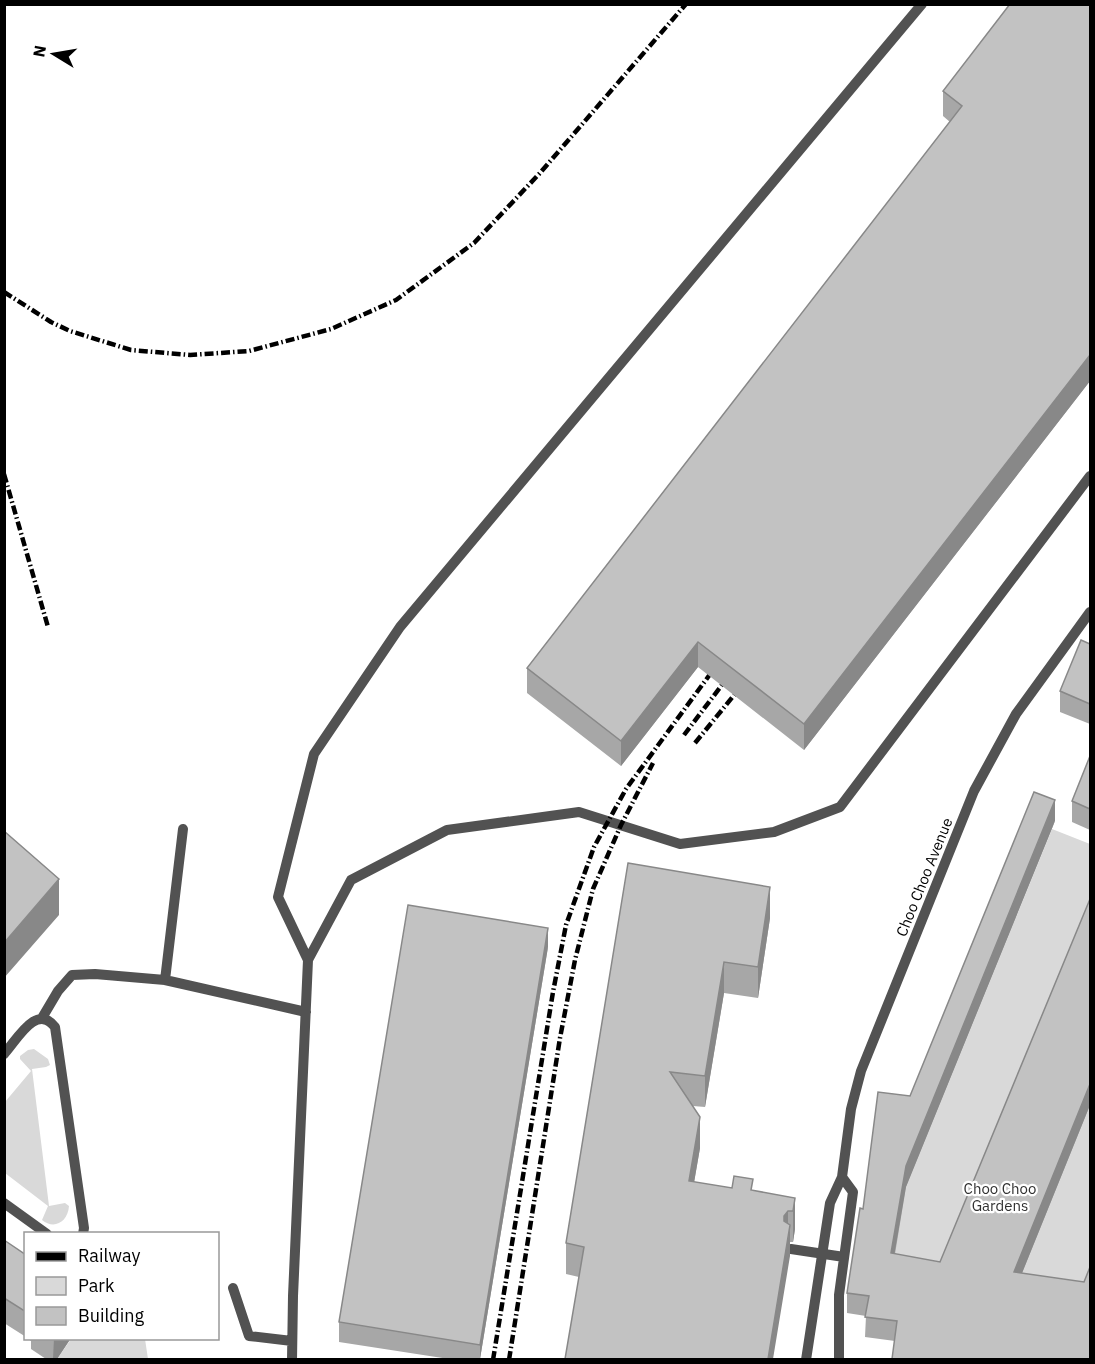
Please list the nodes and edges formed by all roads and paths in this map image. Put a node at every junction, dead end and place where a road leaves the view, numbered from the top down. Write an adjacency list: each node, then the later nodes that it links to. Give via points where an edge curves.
1 (922, 4): 5 (lane, via 400,627 314,754 278,897)
2 (1090, 476): 5 (lane, via 840,807 774,832 680,844 579,812 447,830 351,880)
3 (1090, 612): 10 (lane, Choo Choo Avenue, via 1016,714 974,791 861,1071)
4 (183, 829): 6 (lane)
5 (308, 960): 7 (lane)
6 (165, 980): 7 (lane); 8 (lane, via 72,975)
7 (306, 1012): 18 (lane)
8 (42, 1018): 9 (lane, via 34,1020); 13 (lane, via 54,1027)
9 (4, 1054)
10 (842, 1178): 15 (lane, Choo Choo Avenue, via 830,1203); 16 (lane, Choo Choo Avenue, via 853,1192)
11 (4, 1203): 12 (lane)
12 (46, 1232)
13 (83, 1232)
14 (791, 1249): 15 (lane)
15 (822, 1254): 16 (lane); 20 (lane, Choo Choo Avenue)
16 (844, 1257): 21 (lane, Choo Choo Avenue, via 839,1295)
17 (232, 1288): 18 (lane, via 249,1336)
18 (292, 1341): 19 (lane)
19 (292, 1359)
20 (806, 1359)
21 (839, 1359)

